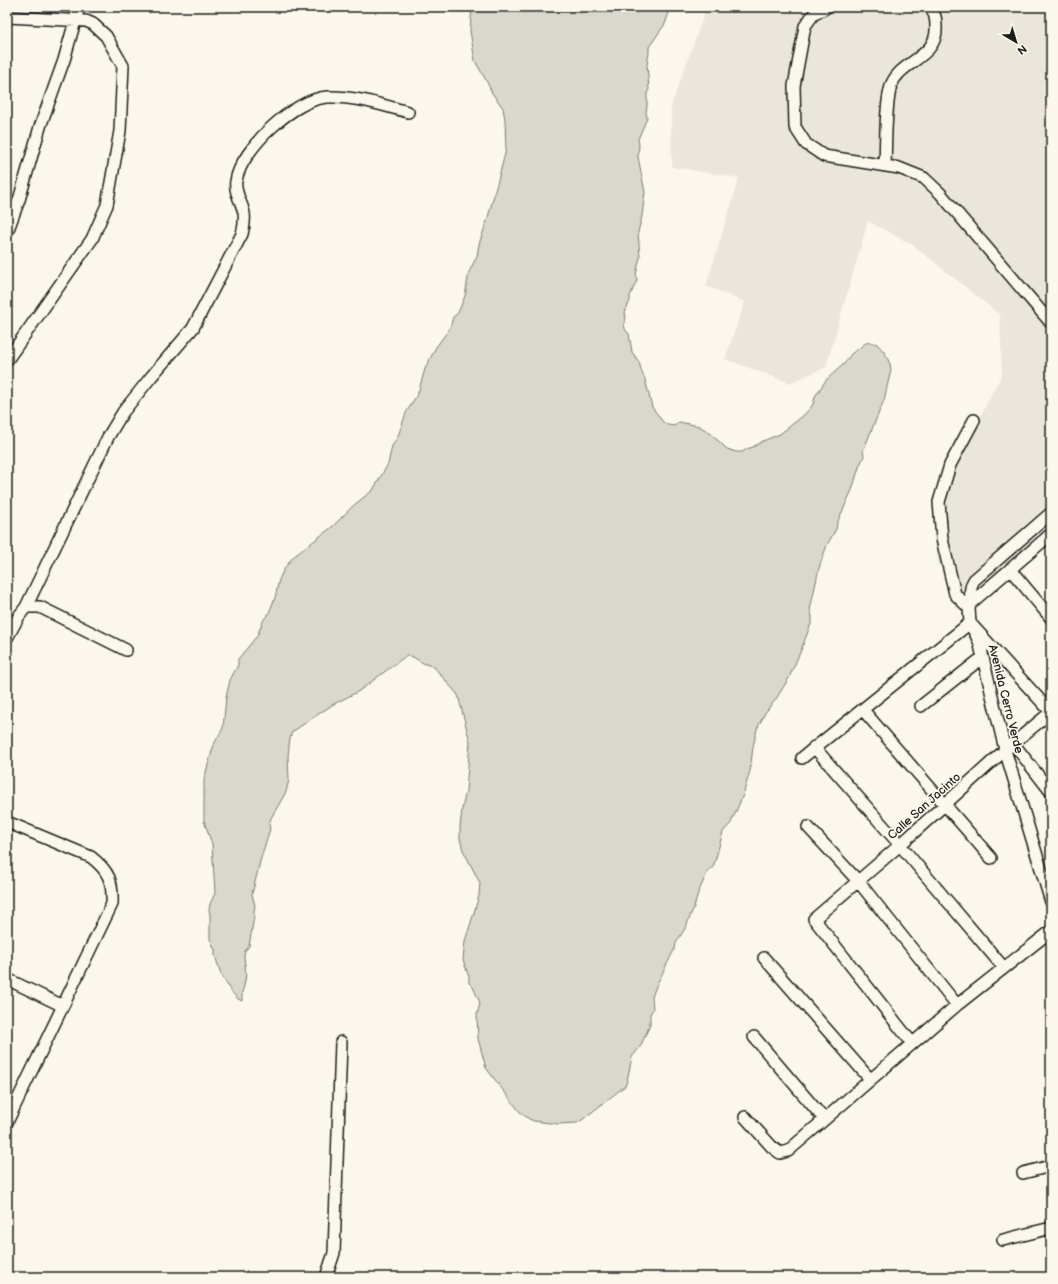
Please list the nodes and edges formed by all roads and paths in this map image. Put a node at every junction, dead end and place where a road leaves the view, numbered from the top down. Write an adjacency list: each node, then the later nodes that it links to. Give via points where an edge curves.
1 (79, 7): 5 (street)
2 (827, 7): 7 (street, via 813,15 805,26 794,86 795,128 806,144 824,156)
3 (930, 7): 7 (street, via 936,16 937,34 931,47 891,84)
4 (7, 17): 5 (street)
5 (75, 22): 8 (street); 10 (street, via 86,21 93,24 106,36 123,66 120,131 107,205 92,239)
6 (408, 112): 16 (street, via 351,98 326,97 307,103 280,120 250,152 235,182 244,213 242,234 193,328 128,406 108,437)
7 (885, 166): 9 (street, via 899,168 930,183)
8 (7, 232)
9 (1051, 323)
10 (7, 360)
11 (974, 420): 15 (street, via 950,465 939,502 942,539 955,594)
12 (1051, 513): 15 (street, Avenida Cerro Verde, via 974,580 970,589)
13 (1051, 534): 14 (street)
14 (1010, 569): 15 (street); 17 (street)
15 (970, 605): 18 (street, Avenida Cerro Verde)
16 (26, 607): 19 (street); 20 (street, via 40,607)
17 (1051, 618)
18 (970, 623): 21 (street, Avenida Cerro Verde, via 979,641); 23 (street); 24 (street)
19 (7, 638)
20 (126, 650)
21 (982, 657): 22 (street); 26 (street, Avenida Cerro Verde)
22 (921, 706)
23 (863, 710): 25 (street); 29 (street)
24 (1051, 712): 26 (street, Calle San Jacinto)
25 (814, 747): 27 (street); 32 (street)
26 (1009, 747): 28 (street); 29 (street, Calle San Jacinto); 35 (street, Avenida Cerro Verde)
27 (802, 758)
28 (1051, 792)
29 (945, 805): 32 (street, Calle San Jacinto); 33 (street)
30 (7, 822): 41 (street, via 91,857 103,866 110,879 113,891 112,904)
31 (808, 827): 34 (street)
32 (900, 845): 34 (street, Calle San Jacinto); 38 (street)
33 (991, 858)
34 (858, 881): 40 (street); 44 (street, Calle San Jacinto, via 814,919)
35 (1051, 902)
36 (1051, 931): 38 (street)
37 (764, 958): 45 (street)
38 (1004, 968): 40 (street)
39 (7, 979): 41 (street)
40 (957, 1005): 44 (street)
41 (63, 1006): 48 (street)
42 (754, 1038): 47 (street)
43 (341, 1042): 53 (street, via 334,1253)
44 (912, 1043): 45 (street)
45 (870, 1079): 47 (street)
46 (745, 1117): 47 (street, via 772,1147 780,1152 788,1151)
47 (824, 1119)
48 (7, 1122)
49 (1051, 1166): 50 (street)
50 (1023, 1173)
51 (1051, 1228): 52 (street)
52 (1003, 1240)
53 (326, 1277)

